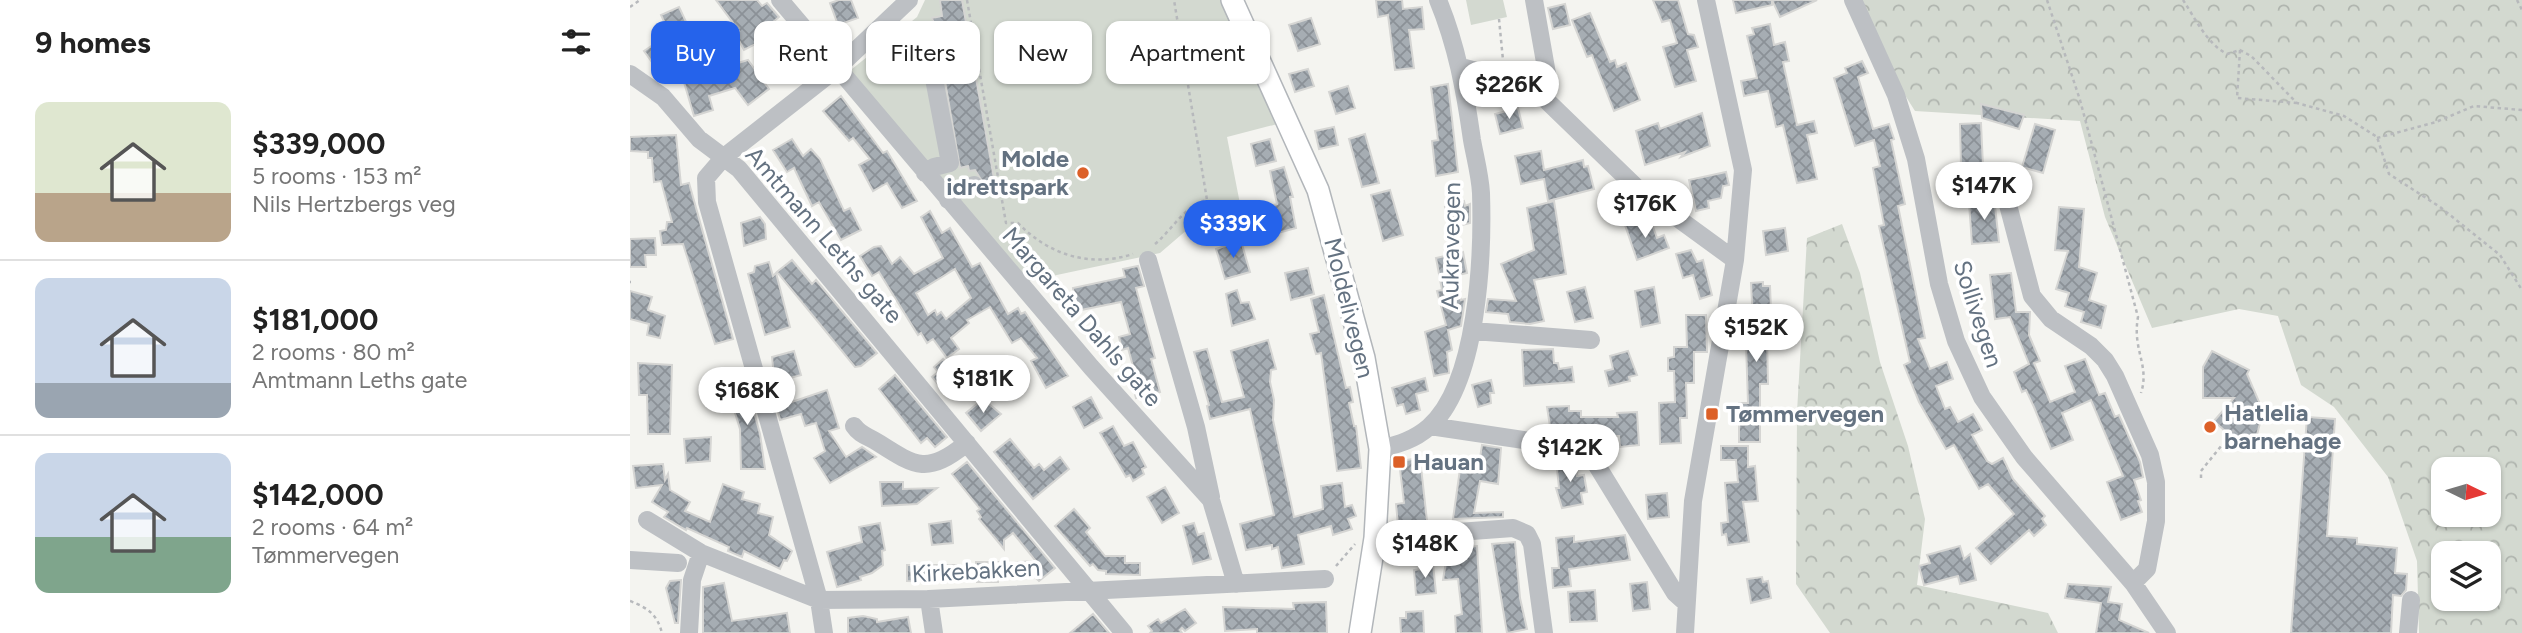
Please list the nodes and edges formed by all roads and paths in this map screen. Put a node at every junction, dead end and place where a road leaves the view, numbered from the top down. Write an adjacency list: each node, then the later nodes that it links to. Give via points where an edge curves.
1 (640, 0): 14 (path)
2 (780, 0): 17 (street, Margareta Dahls gate)
3 (909, 0): 18 (street)
4 (967, 0): 39 (path, via 1006,223 1018,223 1055,251 1087,260)
5 (1174, 0): 19 (path)
6 (1232, 0): 49 (main road, Moldelivegen, via 1318,190 1364,358)
7 (1438, 0): 23 (street, Aukravegen)
8 (1534, 0): 30 (street, via 1549,85)
9 (1706, 0): 40 (street, via 1743,170)
10 (1853, 0): 58 (street, Sollivegen, via 1900,108 1916,159 1939,284 1956,341 1982,397 2024,457)
11 (2047, 0): 44 (path, via 2080,100 2138,317 2134,337 2147,375)
12 (2183, 0): 21 (path, via 2221,51)
13 (2517, 0): 15 (path)
14 (630, 7)
15 (2522, 10)
16 (1499, 19): 25 (path, via 1505,55)
17 (797, 21)
18 (886, 21)
19 (1178, 21)
20 (866, 40): 22 (street)
21 (2240, 50): 31 (path); 31 (path, via 2237,98)
22 (852, 54)
23 (1461, 67): 25 (street); 42 (street, Aukravegen, via 1481,192)
24 (630, 74): 34 (street, Amtmann Leths gate, via 663,97 699,139)
25 (1499, 77): 30 (street)
26 (817, 84): 34 (street)
27 (849, 84): 35 (street, Margareta Dahls gate)
28 (935, 84): 35 (street, via 950,163)
29 (1188, 84): 39 (path, via 1207,200 1192,204)
30 (1545, 99): 40 (street, via 1639,190)
31 (2297, 103): 33 (path, via 2344,116)
32 (2522, 110): 33 (path, via 2474,106)
33 (2377, 138): 41 (path, via 2389,174 2440,207 2500,256)
34 (724, 157): 48 (street, Amtmann Leths gate, via 739,169); 62 (street, via 706,178 707,202)
35 (925, 173): 38 (street, Margareta Dahls gate)
36 (2002, 183): 44 (street, via 2032,296 2051,319 2105,360)
37 (974, 185): 38 (street)
38 (948, 200): 51 (street, Margareta Dahls gate)
39 (1146, 253): 51 (street, via 1196,427)
40 (1735, 260): 65 (street, via 1693,501)
41 (2522, 290)
42 (1473, 331): 43 (street, Aukravegen); 46 (street, Aukravegen, via 1450,401)
43 (1591, 340)
44 (2133, 416): 58 (street, via 2155,473 2157,505 2149,562)
45 (854, 426): 48 (street, via 902,459 922,465)
46 (1430, 426): 49 (street, Aukravegen, via 1409,441); 65 (street, via 1576,448 1592,459)
47 (2234, 430): 50 (path)
48 (967, 443): 60 (street, Amtmann Leths gate)
49 (1380, 449): 53 (main road, Moldelivegen)
50 (2201, 478)
51 (1211, 500): 59 (street, Margareta Dahls gate)
52 (647, 520): 54 (street, Kirkebakken)
53 (1367, 539): 57 (path); 71 (main road, Moldelivegen); 72 (street, via 1513,528 1527,534)
54 (701, 553): 62 (street, Kirkebakken); 67 (street, via 692,580)
55 (630, 560): 56 (street)
56 (678, 563)
57 (1325, 579): 59 (street, Kirkebakken)
58 (2133, 583): 74 (street, Sollivegen)
59 (1236, 584): 60 (street, Kirkebakken)
60 (1087, 589): 61 (street, Kirkebakken); 70 (street, Amtmann Leths gate)
61 (929, 599): 62 (street, Kirkebakken); 69 (street)
62 (819, 600): 68 (street)
63 (2411, 600): 75 (street)
64 (630, 601): 66 (path, via 648,608)
65 (1685, 602): 73 (street)
66 (662, 633)
67 (689, 633)
68 (824, 633)
69 (934, 633)
70 (1124, 633)
71 (1360, 633)
72 (1544, 633)
73 (1685, 633)
74 (2167, 633)
75 (2408, 633)

